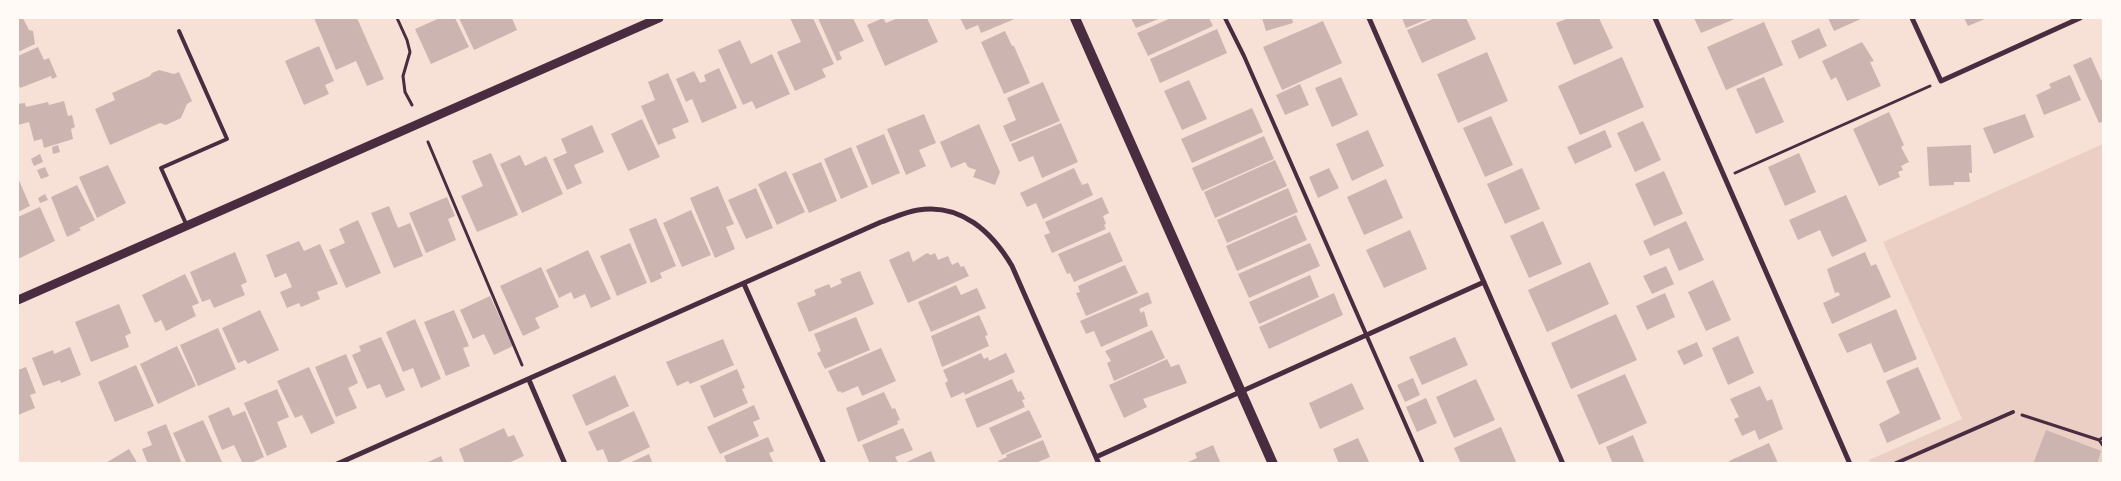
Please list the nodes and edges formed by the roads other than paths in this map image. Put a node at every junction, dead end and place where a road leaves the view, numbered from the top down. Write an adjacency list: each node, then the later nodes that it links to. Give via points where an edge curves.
1 (659, 18): 9 (street)
2 (1076, 18): 15 (main road)
3 (1225, 18): 13 (lane)
4 (1369, 18): 10 (street)
5 (1655, 18): 25 (street)
6 (1912, 18): 7 (street, via 1941,81)
7 (2080, 18)
8 (179, 31): 9 (lane, via 227,139 161,168)
9 (187, 226): 12 (street)
10 (1484, 282): 13 (street); 24 (street)
11 (744, 284): 14 (street); 17 (street, via 902,214 930,209 952,212 989,233 1012,266); 20 (street)
12 (18, 300)
13 (1366, 334): 15 (street); 23 (lane)
14 (528, 380): 18 (street); 19 (street)
15 (1241, 390): 17 (street); 22 (main road)
16 (2013, 412): 26 (lane)
17 (1096, 456): 21 (street)
18 (338, 464)
19 (565, 464)
20 (824, 464)
21 (1099, 464)
22 (1273, 464)
23 (1423, 464)
24 (1563, 464)
25 (1850, 464)
26 (1894, 464)

